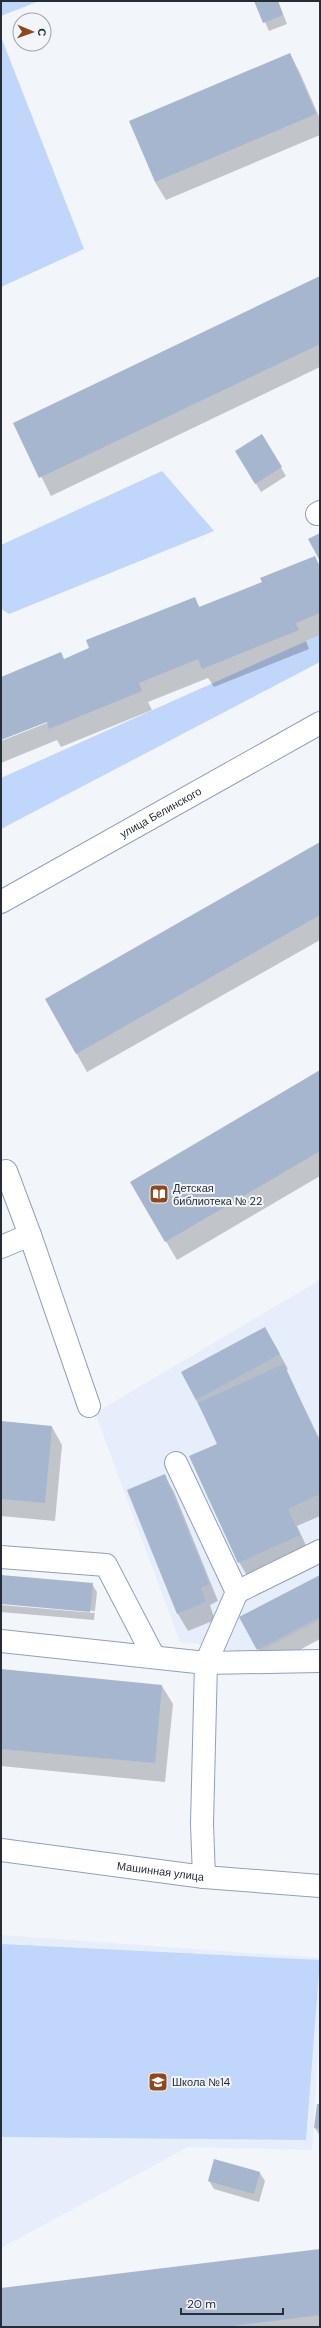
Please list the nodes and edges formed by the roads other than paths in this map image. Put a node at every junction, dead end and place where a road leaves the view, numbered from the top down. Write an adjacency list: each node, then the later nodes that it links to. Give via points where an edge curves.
1 (320, 723): 2 (main road, улица Белинского)
2 (1, 902)
3 (1, 1172): 4 (main road, via 6,1171)
4 (30, 1235): 5 (main road); 6 (main road)
5 (1, 1247)
6 (89, 1406)
7 (176, 1463): 10 (main road)
8 (320, 1551): 10 (main road)
9 (1, 1557): 12 (main road, via 106,1565)
10 (237, 1592): 14 (main road)
11 (1, 1641): 12 (main road)
12 (154, 1657): 14 (main road)
13 (320, 1661): 14 (main road)
14 (206, 1663): 16 (main road, via 202,1824)
15 (1, 1850): 16 (main road, Машинная улица)
16 (204, 1876): 17 (main road, Машинная улица)
17 (320, 1886)

